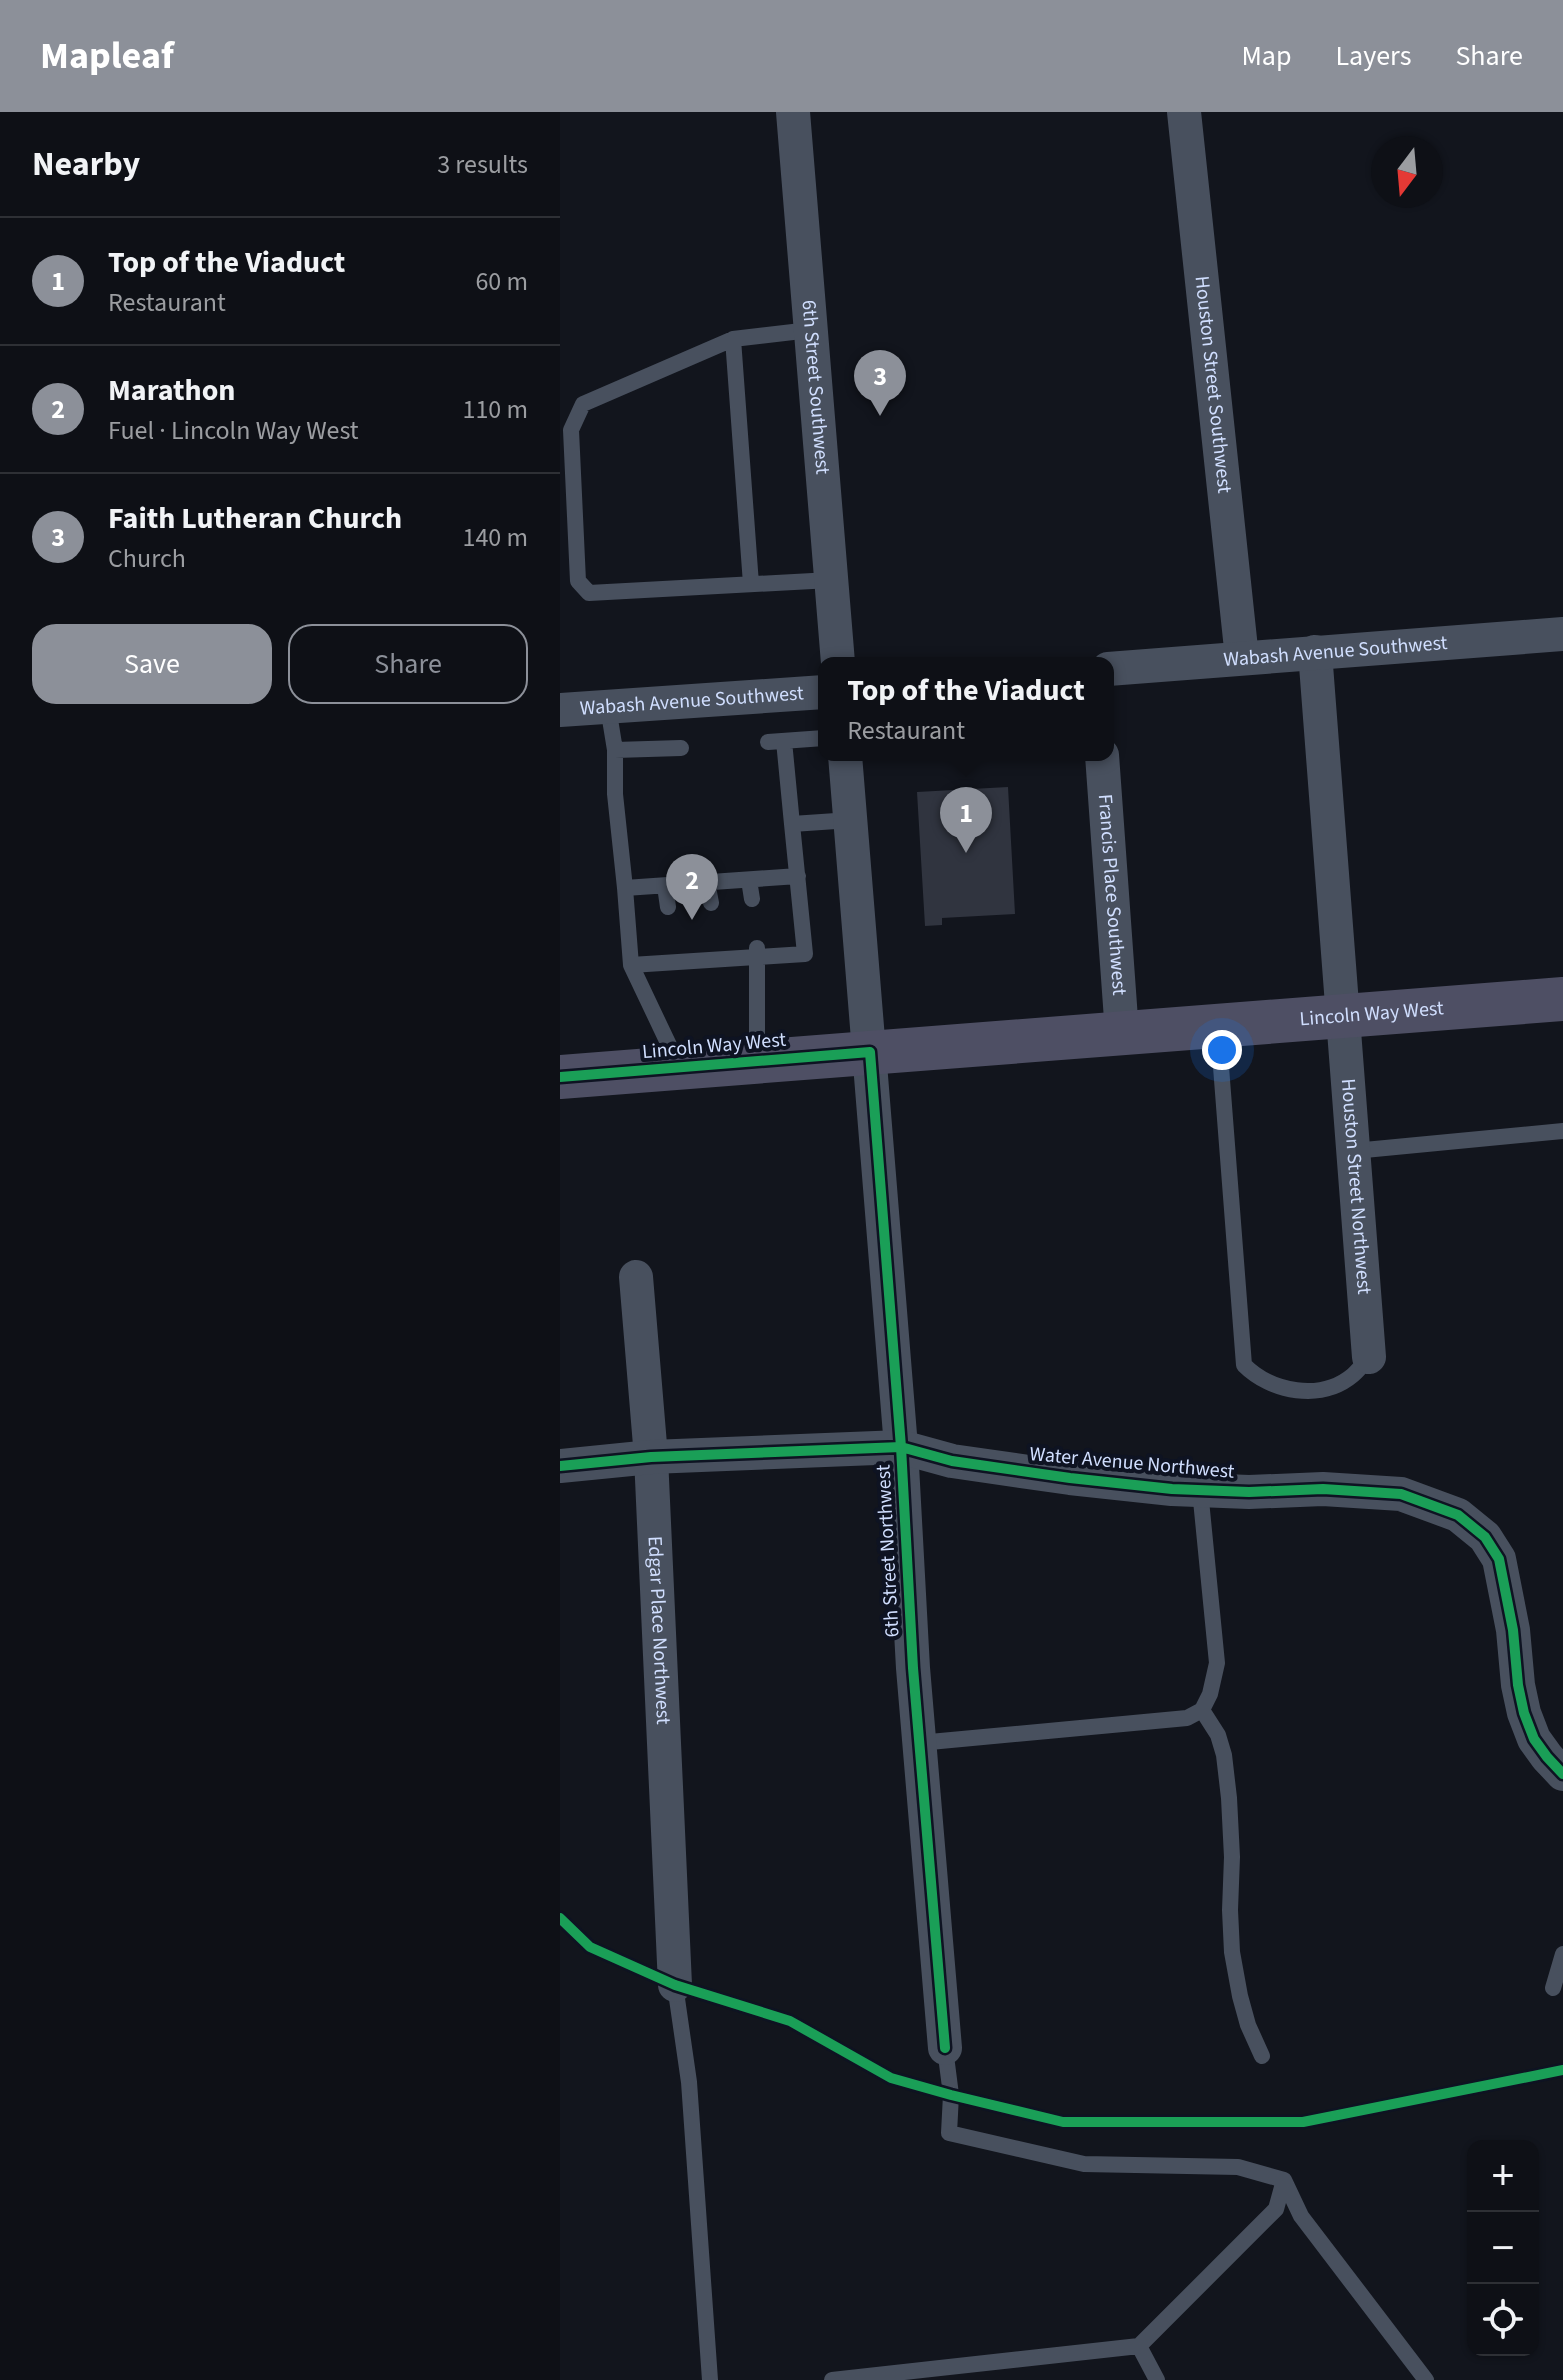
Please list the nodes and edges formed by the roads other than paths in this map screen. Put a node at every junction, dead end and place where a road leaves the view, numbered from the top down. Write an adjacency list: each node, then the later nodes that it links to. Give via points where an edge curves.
1 (793, 112): 3 (street, 6th Street Southwest)
2 (1184, 112): 10 (street, Houston Street Southwest)
3 (810, 330): 4 (lane); 5 (street, 6th Street Southwest)
4 (733, 339): 6 (lane); 6 (lane, via 583,404 571,430 578,581 589,593)
5 (831, 580): 6 (lane); 9 (street, 6th Street Southwest)
6 (751, 584)
7 (1563, 634): 8 (street, Wabash Avenue Southwest)
8 (1315, 652): 10 (street, Wabash Avenue Southwest); 33 (street)
9 (837, 657)
10 (1242, 658): 11 (street, Wabash Avenue Southwest)
11 (1114, 669)
12 (818, 692): 13 (street, Wabash Avenue Southwest)
13 (608, 707): 14 (street, Wabash Avenue Southwest); 17 (lane)
14 (560, 710)
15 (818, 738): 21 (lane, via 776,742)
16 (681, 748): 17 (lane)
17 (615, 750): 26 (lane)
18 (846, 761): 20 (street)
19 (1102, 761): 35 (street, Francis Place Southwest)
20 (851, 820): 21 (lane); 36 (street)
21 (792, 824): 22 (lane)
22 (798, 876): 23 (lane); 30 (lane, via 805,954)
23 (749, 880): 24 (lane); 27 (lane)
24 (707, 882): 25 (lane); 28 (lane)
25 (665, 886): 26 (lane); 29 (lane)
26 (625, 888): 31 (lane)
27 (752, 899)
28 (711, 903)
29 (668, 907)
30 (758, 953): 31 (lane); 37 (lane)
31 (631, 965): 38 (lane)
32 (1563, 999): 33 (main road, Lincoln Way West)
33 (1342, 1016): 34 (main road, Lincoln Way West); 41 (street, Houston Street Northwest)
34 (1218, 1025): 35 (main road, Lincoln Way West); 43 (lane, via 1244,1365 1276,1387 1305,1391 1331,1387 1352,1376)
35 (1122, 1033): 36 (main road, Lincoln Way West)
36 (870, 1052): 37 (main road, Lincoln Way West); 44 (street, 6th Street Northwest)
37 (757, 1061): 38 (main road, Lincoln Way West)
38 (679, 1067): 39 (main road, Lincoln Way West)
39 (560, 1077)
40 (1563, 1131): 41 (lane)
41 (1354, 1151): 43 (street, Houston Street Northwest)
42 (636, 1277): 45 (street, Edgar Place Northwest)
43 (1369, 1357)
44 (901, 1447): 45 (street, Water Avenue Northwest); 47 (street, Water Avenue Northwest, via 952,1461 1070,1478); 49 (street, 6th Street Northwest)
45 (651, 1457): 46 (street, Water Avenue Northwest); 52 (street, Edgar Place Northwest)
46 (560, 1466)
47 (1200, 1490): 48 (lane, via 1217,1663); 50 (street, Water Avenue Northwest, via 1401,1494 1458,1515 1485,1537 1499,1559 1524,1713 1534,1739)
48 (1202, 1710): 49 (lane, via 1187,1718); 55 (lane, via 1224,1755 1232,1952 1248,2025)
49 (919, 1743): 54 (street, 6th Street Northwest)
50 (1563, 1774)
51 (1563, 1954): 53 (lane)
52 (675, 1985): 58 (lane, via 689,2082)
53 (1553, 1988)
54 (945, 2048): 56 (lane, via 949,2133 1084,2164 1238,2167)
55 (1262, 2056)
56 (1284, 2180): 57 (lane, via 1276,2209); 61 (lane, via 1301,2216)
57 (1139, 2346): 59 (lane); 60 (lane)
58 (710, 2380)
59 (832, 2380)
60 (1157, 2380)
61 (1426, 2380)

